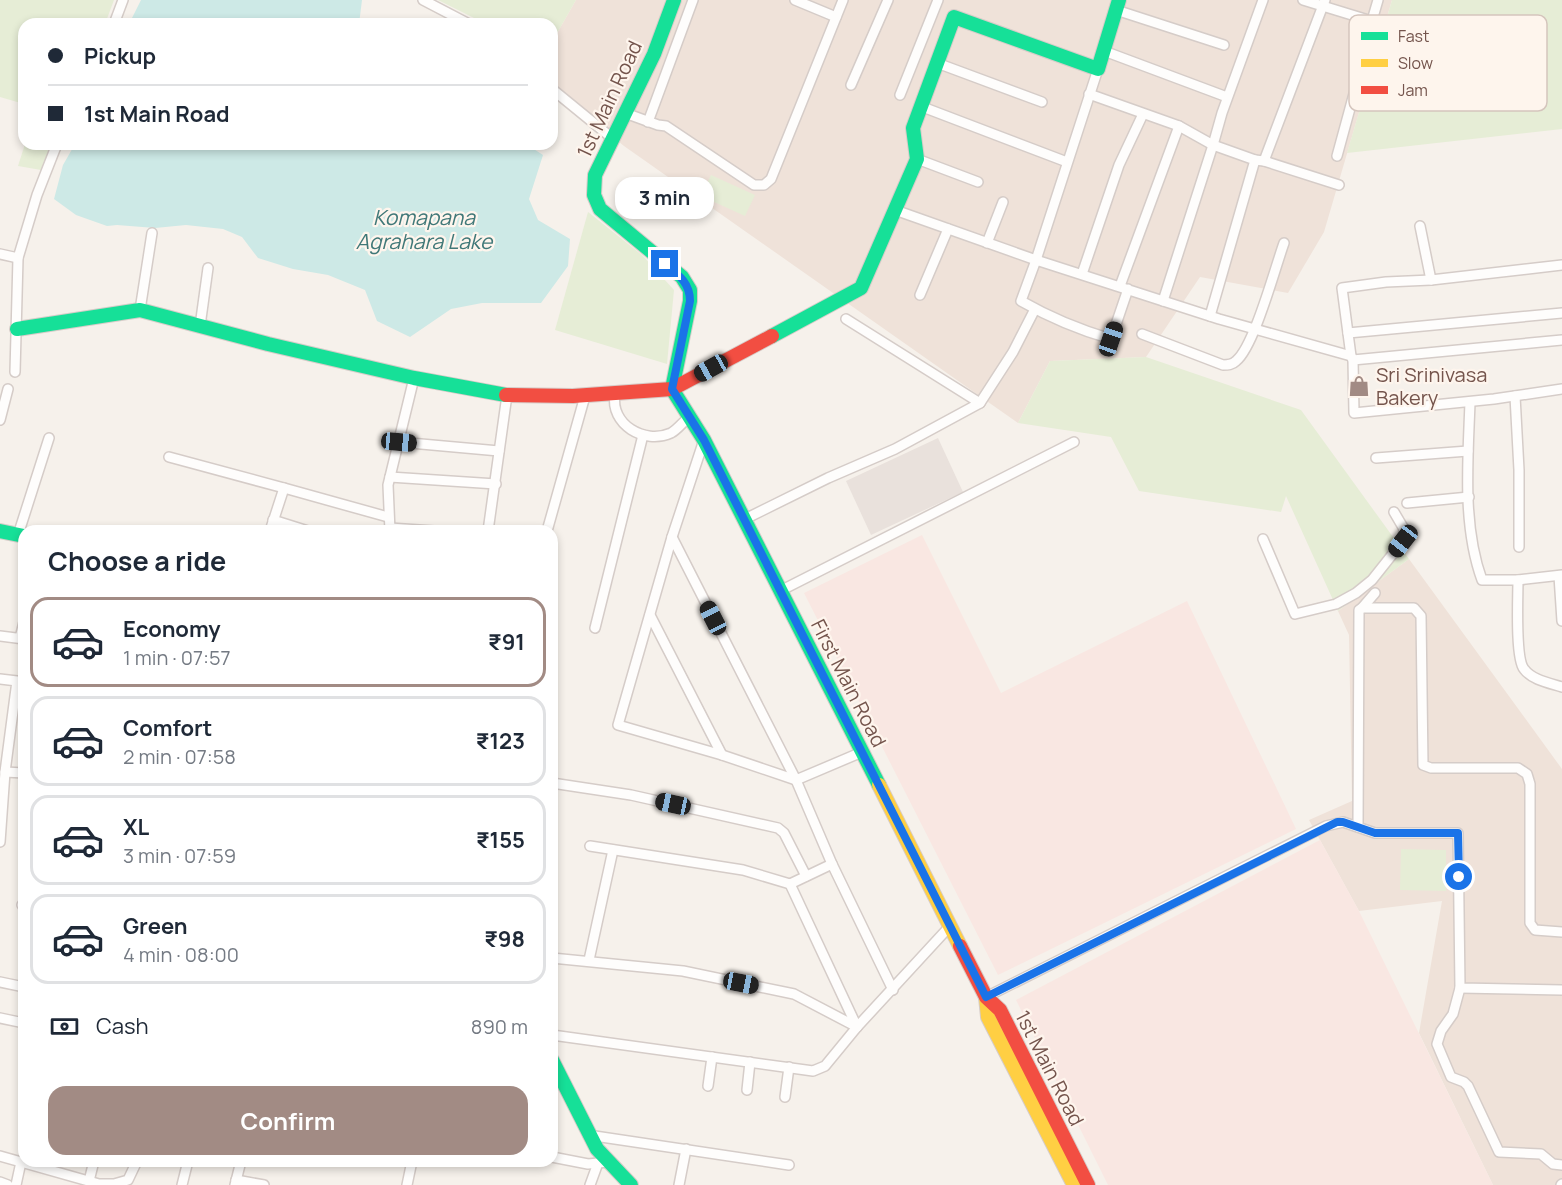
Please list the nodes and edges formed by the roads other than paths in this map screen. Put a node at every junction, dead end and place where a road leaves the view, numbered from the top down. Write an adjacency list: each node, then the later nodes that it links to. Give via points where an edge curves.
1 (123, 0): 17 (street)
2 (423, 0): 18 (street)
3 (674, 0): 31 (street, 1st Main Road, via 654,54)
4 (693, 0): 33 (street)
5 (795, 0): 16 (street)
6 (843, 0): 16 (street)
7 (888, 0): 23 (street)
8 (938, 0): 26 (street)
9 (1263, 0): 27 (street)
10 (1303, 0): 12 (street)
11 (1378, 0): 15 (street)
12 (1324, 3): 14 (street); 40 (street)
13 (1117, 5): 19 (street); 20 (street)
14 (1355, 15)
15 (1374, 15)
16 (836, 17): 33 (street, via 771,179 764,185 754,185 666,126)
17 (116, 18)
18 (458, 18)
19 (1224, 45)
20 (1104, 51): 22 (street); 27 (street)
21 (937, 63): 22 (street, via 954,17); 28 (street); 29 (street)
22 (1098, 69): 25 (street)
23 (851, 85)
24 (558, 93): 35 (street)
25 (1089, 94): 32 (street); 41 (street)
26 (900, 95)
27 (1227, 97): 36 (street)
28 (1042, 102)
29 (920, 106): 39 (street, via 914,128); 41 (street)
30 (1349, 110): 38 (street)
31 (625, 113): 33 (street); 35 (street, 1st Main Road)
32 (1143, 114): 34 (street); 56 (street, via 1119,165)
33 (648, 122)
34 (1179, 126): 36 (street); 58 (street)
35 (612, 138): 76 (street, 1st Main Road, via 594,175 594,195 600,209 682,277 690,290)
36 (1214, 145): 40 (street); 60 (street)
37 (55, 150): 52 (street)
38 (1336, 156)
39 (917, 159): 42 (street); 45 (street)
40 (1259, 160): 43 (street); 64 (street)
41 (1067, 162): 53 (street)
42 (978, 182)
43 (1339, 185)
44 (1004, 202): 49 (street)
45 (895, 210): 47 (street); 76 (street, via 861,288)
46 (1420, 226): 57 (street)
47 (948, 229): 49 (street); 59 (street)
48 (152, 233): 62 (street)
49 (987, 243): 53 (street)
50 (1284, 243): 67 (street)
51 (0, 254): 52 (street)
52 (18, 258): 68 (street)
53 (1036, 260): 56 (street); 61 (street, via 1021,301)
54 (1562, 265): 57 (street)
55 (208, 268): 66 (street)
56 (1082, 274): 58 (street)
57 (1431, 280): 69 (street, via 1342,288)
58 (1124, 288): 60 (street); 61 (street, via 1111,339)
59 (920, 295)
60 (1163, 301): 64 (street)
61 (1035, 309): 83 (street)
62 (140, 310): 66 (street); 68 (street)
63 (1562, 313): 69 (street)
64 (1210, 316): 67 (street)
65 (846, 319): 83 (street)
66 (200, 326): 74 (street)
67 (1255, 328): 70 (street, via 1238,360 1223,365); 72 (street)
68 (17, 329): 73 (street)
69 (1348, 333): 72 (street)
70 (1142, 334)
71 (1562, 340): 72 (street)
72 (1352, 358): 82 (street, via 1354,413)
73 (15, 372)
74 (414, 378): 79 (street); 89 (street)
75 (8, 389): 85 (street)
76 (672, 389): 78 (street); 84 (street, First Main Road)
77 (1562, 389): 81 (street)
78 (615, 394): 80 (street); 86 (street, via 613,405 619,419 628,429)
79 (507, 395): 80 (street); 91 (street)
80 (585, 396): 109 (street)
81 (1515, 396): 82 (street); 114 (street)
82 (1470, 402): 92 (street)
83 (980, 403): 103 (street, via 895,449)
84 (689, 417): 86 (street, via 672,432); 88 (street, First Main Road)
85 (0, 420)
86 (643, 435): 124 (street)
87 (49, 438): 104 (street)
88 (704, 440): 103 (street, First Main Road); 112 (street)
89 (399, 442): 91 (street); 95 (street)
90 (1074, 442): 118 (street)
91 (499, 451): 96 (street)
92 (1468, 451): 94 (street); 98 (street)
93 (169, 457): 97 (street)
94 (1376, 458)
95 (390, 477): 96 (street); 101 (street)
96 (496, 484): 108 (street)
97 (284, 488): 101 (street); 102 (street)
98 (1469, 497): 99 (street); 117 (street, via 1471,543 1482,580)
99 (1407, 503)
100 (1394, 512): 116 (street, via 1404,529 1403,541)
101 (388, 517): 107 (street)
102 (273, 520): 105 (street); 106 (street)
103 (743, 520): 118 (street, First Main Road)
104 (24, 525)
105 (272, 525)
106 (289, 525)
107 (389, 525)
108 (489, 525)
109 (549, 525)
110 (0, 531): 111 (street)
111 (18, 534)
112 (672, 537): 122 (street); 135 (street)
113 (1263, 539): 116 (street, via 1296,614 1336,604)
114 (1520, 547)
115 (1560, 575): 117 (street); 123 (street)
116 (1372, 580): 119 (street)
117 (1518, 580): 128 (street, via 1522,668 1533,677)
118 (780, 591): 131 (street, First Main Road)
119 (1375, 593): 120 (street); 121 (street)
120 (1385, 607): 121 (street); 145 (street, via 1414,608 1421,616 1423,765 1518,768 1527,774 1530,923 1535,930)
121 (1362, 608): 137 (street)
122 (650, 615): 132 (street); 132 (street, via 618,725)
123 (1562, 621)
124 (594, 628)
125 (0, 636): 126 (street)
126 (18, 638)
127 (0, 679): 130 (street, via 17,681)
128 (1562, 687)
129 (0, 725): 130 (street)
130 (11, 726): 133 (street)
131 (862, 752): 135 (street); 144 (street, First Main Road)
132 (722, 755): 135 (street)
133 (5, 772): 134 (street); 138 (street)
134 (18, 773)
135 (796, 780): 141 (street)
136 (558, 784): 142 (street, via 631,795 778,828)
137 (1358, 826): 150 (street, via 1375,833 1458,833); 153 (street, via 1343,822 1326,826)
138 (0, 842)
139 (590, 846): 140 (street)
140 (613, 850): 143 (street, via 743,870); 147 (street)
141 (832, 864): 142 (street); 151 (street)
142 (806, 876): 143 (street)
143 (790, 884): 156 (street)
144 (950, 926): 151 (street); 153 (street, First Main Road)
145 (1562, 932)
146 (558, 958): 147 (street)
147 (589, 960): 156 (street, via 683,971 794,994)
148 (0, 982): 149 (street)
149 (18, 986)
150 (1460, 988): 152 (street); 172 (street, via 1453,1014 1437,1044 1450,1077 1468,1086 1499,1152 1541,1154 1553,1164)
151 (893, 990): 156 (street)
152 (1562, 990)
153 (986, 997): 191 (street, 1st Main Road, via 988,1017); 192 (street, 1st Main Road, via 1000,1010)
154 (0, 1018): 155 (street)
155 (18, 1022)
156 (858, 1027): 160 (street, via 825,1066 813,1071)
157 (558, 1036): 158 (street)
158 (712, 1057): 159 (street); 162 (street)
159 (750, 1062): 160 (street); 163 (street)
160 (789, 1067): 164 (street)
161 (558, 1072): 165 (street)
162 (708, 1086)
163 (747, 1090)
164 (785, 1097)
165 (588, 1135): 166 (street); 170 (street)
166 (686, 1149): 171 (street); 190 (street)
167 (0, 1156): 169 (street)
168 (558, 1158): 170 (street)
169 (18, 1161)
170 (603, 1163): 188 (street); 189 (street)
171 (789, 1165)
172 (1562, 1165)
173 (20, 1167): 184 (street)
174 (39, 1167): 180 (street)
175 (92, 1167): 180 (street)
176 (134, 1167): 180 (street, via 128,1180 114,1184)
177 (186, 1167): 185 (street)
178 (239, 1167): 182 (street)
179 (411, 1167): 187 (street)
180 (89, 1181)
181 (0, 1182): 183 (street)
182 (235, 1182): 186 (street)
183 (8, 1185)
184 (16, 1185)
185 (182, 1185)
186 (264, 1185)
187 (407, 1185)
188 (590, 1185)
189 (631, 1185)
190 (679, 1185)
191 (1074, 1185)
192 (1088, 1185)

